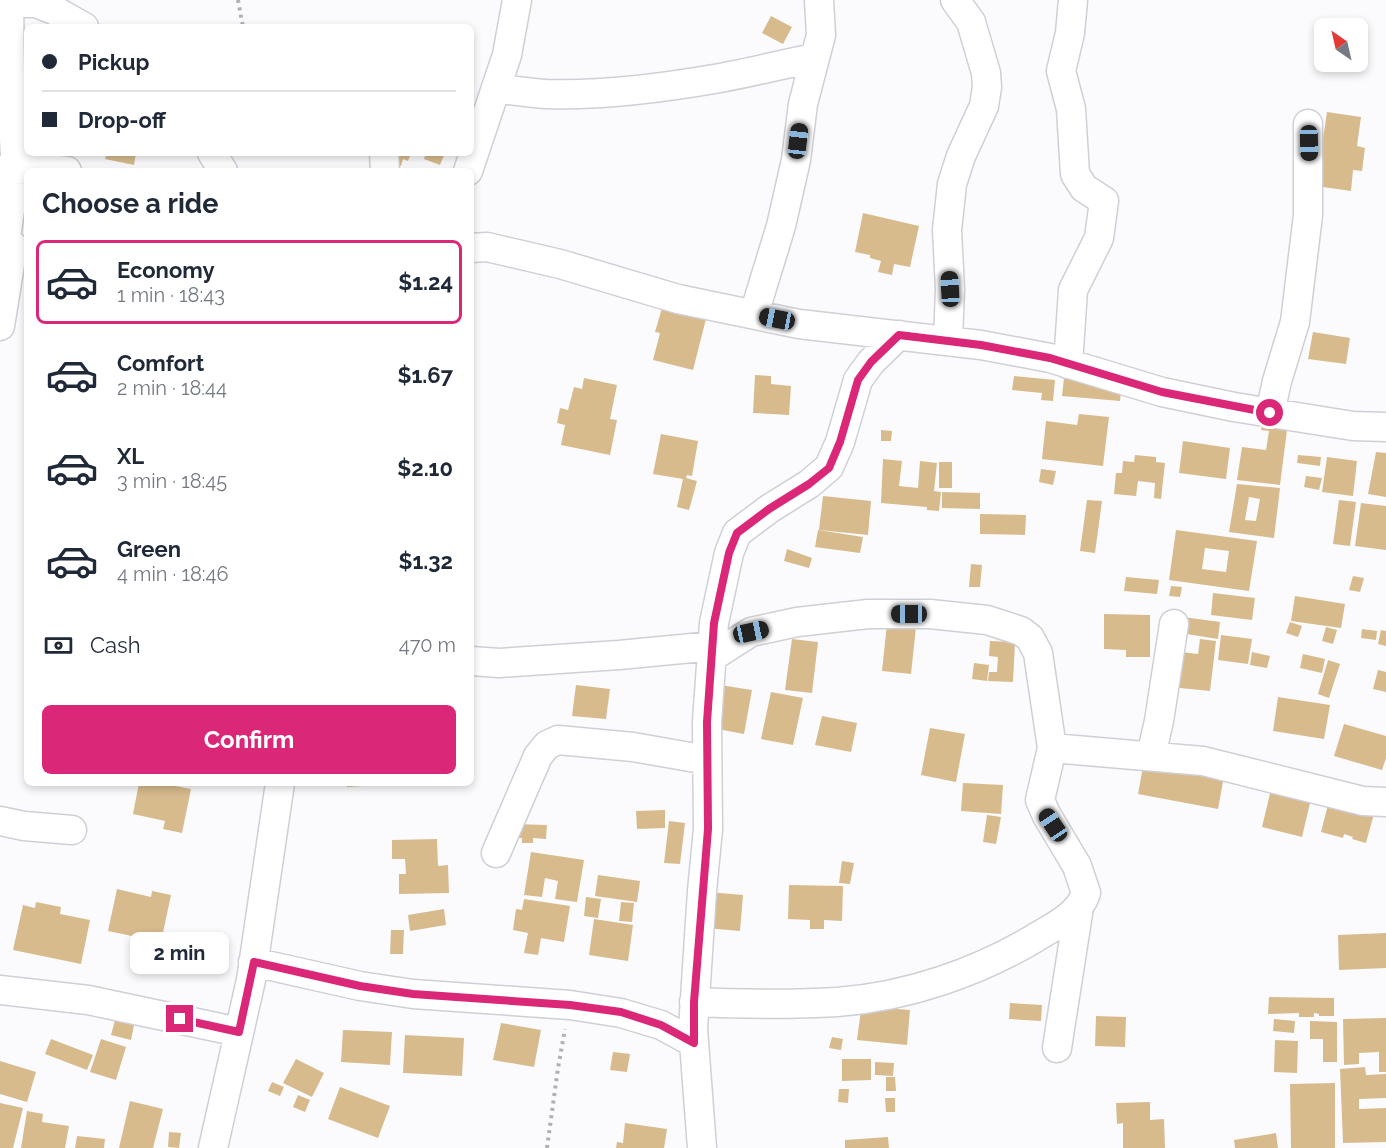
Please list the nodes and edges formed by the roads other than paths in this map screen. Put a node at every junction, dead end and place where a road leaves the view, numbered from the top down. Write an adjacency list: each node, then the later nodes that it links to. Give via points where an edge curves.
1 (517, 0): 8 (street, via 507,56)
2 (819, 0): 7 (street, via 821,36)
3 (955, 0): 18 (street, via 971,22 987,87 984,106 952,184 947,231)
4 (1072, 0): 19 (street, via 1070,33 1061,71 1071,109 1075,174 1084,188 1104,201 1099,238 1072,290)
5 (9, 1): 6 (street, via 36,3); 11 (street)
6 (79, 24)
7 (815, 58): 8 (street, via 649,88 545,94); 15 (street, via 781,226)
8 (496, 88): 10 (street)
9 (1308, 124): 20 (street, via 1308,215 1295,322)
10 (474, 153)
11 (8, 170): 12 (street); 13 (street)
12 (24, 170)
13 (11, 246): 16 (street)
14 (474, 248): 15 (street, via 488,247 678,299)
15 (754, 314): 17 (street, via 799,324)
16 (0, 326)
17 (899, 335): 18 (street); 23 (street, via 858,380 829,468 737,533 714,623)
18 (948, 340): 19 (street)
19 (1068, 364): 20 (street, via 1162,392)
20 (1270, 413): 21 (street)
21 (1386, 427)
22 (1174, 624): 26 (street)
23 (712, 651): 24 (street); 25 (street, via 751,632 797,622 878,614 987,620 1021,631 1038,653); 27 (street)
24 (474, 661)
25 (1052, 748): 26 (street); 33 (street, via 1040,800 1084,882 1086,893)
26 (1150, 756): 29 (street, via 1203,761 1363,801)
27 (707, 760): 32 (street, via 633,747 558,740 538,756); 36 (street, via 708,829)
28 (280, 786): 34 (street)
29 (1386, 802)
30 (0, 821): 31 (street)
31 (72, 830)
32 (496, 854)
33 (1079, 907): 36 (street, via 1017,950 898,993 838,1002); 39 (street)
34 (254, 962): 37 (street); 38 (street, via 413,994 621,1012 661,1025)
35 (0, 990): 37 (street, via 88,1000)
36 (694, 1002): 38 (street)
37 (239, 1032): 40 (street)
38 (694, 1043): 41 (street)
39 (1057, 1048)
40 (213, 1148)
41 (702, 1148)

